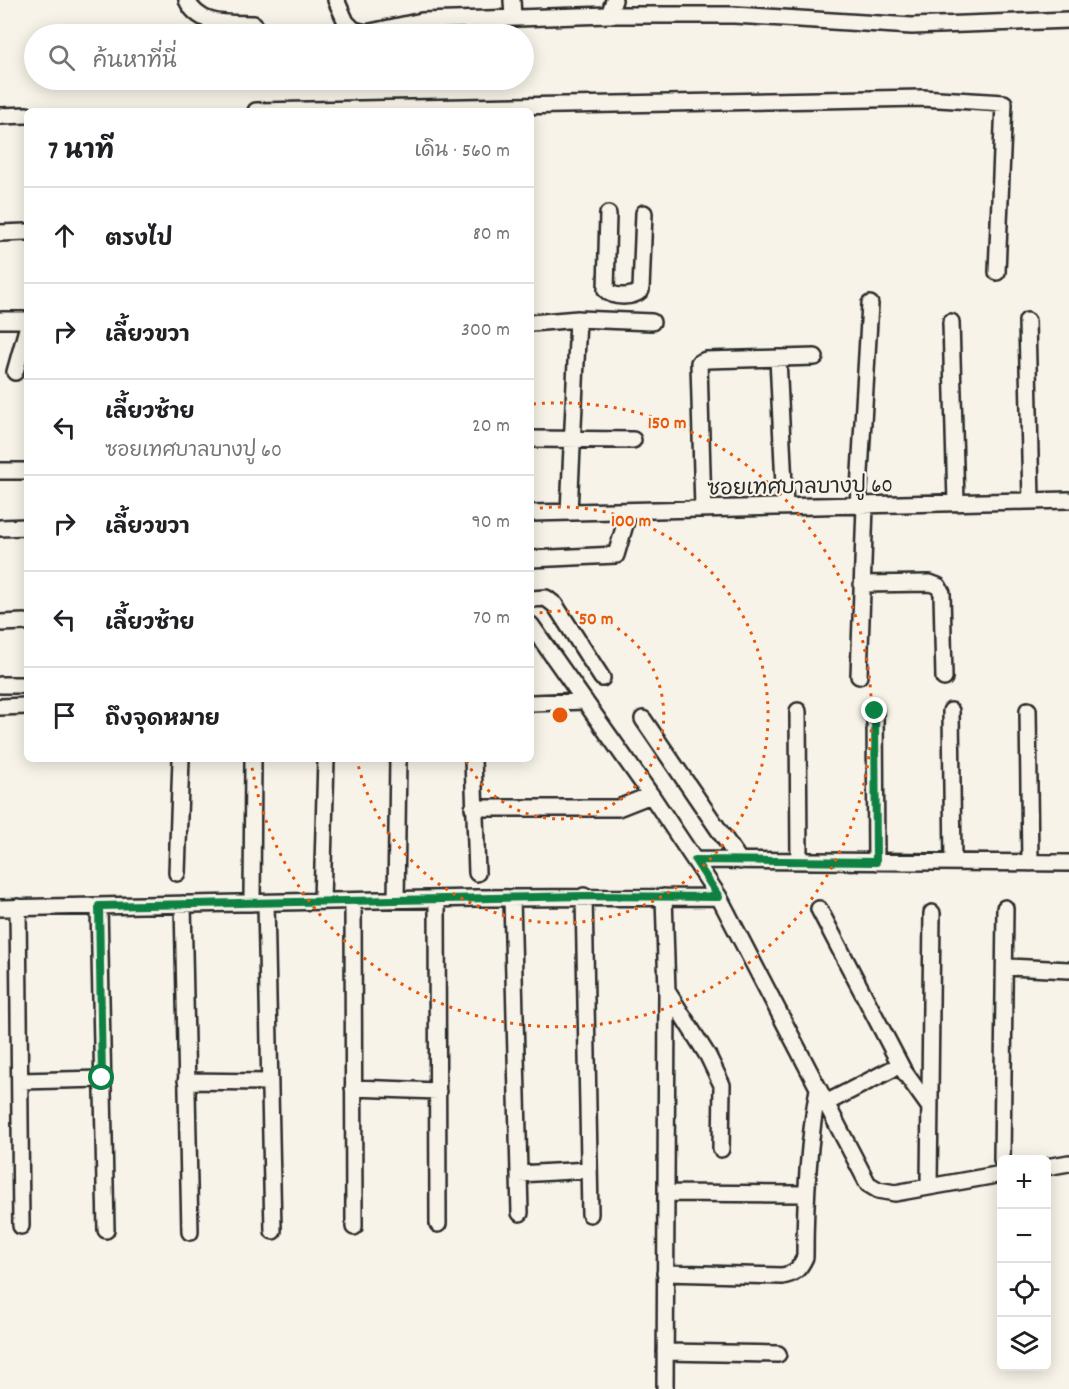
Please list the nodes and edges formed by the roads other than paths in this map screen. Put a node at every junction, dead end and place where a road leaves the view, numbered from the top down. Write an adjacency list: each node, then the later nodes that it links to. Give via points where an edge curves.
1 (187, 0): 9 (street, via 197,14 216,23)
2 (336, 0): 10 (street)
3 (512, 0): 7 (street)
4 (614, 0): 6 (street)
5 (734, 7): 6 (street); 8 (street, via 912,26)
6 (609, 15): 7 (street)
7 (513, 18): 11 (street)
8 (1069, 20)
9 (254, 24)
10 (348, 24)
11 (408, 24)
12 (410, 108): 19 (street, via 922,98 1004,103)
13 (0, 116): 14 (street)
14 (24, 116)
15 (644, 213): 20 (street, via 641,290 634,295)
16 (608, 214): 20 (street, via 606,290)
17 (24, 232): 18 (street)
18 (0, 233)
19 (997, 272)
20 (614, 295): 23 (street)
21 (870, 304): 42 (street)
22 (578, 319): 23 (street); 29 (street); 35 (street)
23 (614, 319): 27 (street)
24 (0, 320): 25 (street)
25 (24, 320)
26 (1027, 321): 40 (street)
27 (652, 322)
28 (951, 322): 41 (street)
29 (534, 323)
30 (24, 340): 33 (street)
31 (815, 357): 32 (street)
32 (778, 358): 43 (street); 44 (street, via 699,363)
33 (15, 372)
34 (534, 438): 35 (street)
35 (572, 440): 36 (street); 46 (street)
36 (633, 440)
37 (0, 471): 38 (street)
38 (24, 471)
39 (1069, 500): 40 (street, ซอยเทศบาลบางปู 60)
40 (1031, 501): 41 (street, ซอยเทศบาลบางปู 60)
41 (956, 503): 42 (street, ซอยเทศบาลบางปู 60)
42 (861, 506): 43 (street, ซอยเทศบาลบางปู 60); 51 (street)
43 (785, 507): 44 (street, ซอยเทศบาลบางปู 60)
44 (703, 509): 45 (street, ซอยเทศบาลบางปู 60)
45 (629, 511): 46 (street, ซอยเทศบาลบางปู 60); 50 (street, via 616,555)
46 (569, 512): 47 (street, ซอยเทศบาลบางปู 60)
47 (534, 513)
48 (24, 527): 49 (street)
49 (0, 528)
50 (534, 559)
51 (862, 584): 56 (street); 58 (street, via 938,586 942,593)
52 (534, 599): 57 (street, via 546,598 555,604)
53 (24, 622): 54 (street)
54 (0, 623)
55 (534, 629): 61 (street)
56 (860, 676)
57 (602, 678)
58 (944, 678)
59 (0, 685): 60 (street)
60 (24, 685)
61 (585, 701): 62 (street); 75 (street)
62 (534, 703)
63 (24, 706): 64 (street)
64 (0, 707)
65 (1028, 710): 82 (street)
66 (798, 711): 79 (street)
67 (875, 711): 80 (street)
68 (951, 711): 81 (street)
69 (643, 719): 78 (street)
70 (181, 762): 84 (street)
71 (253, 762): 94 (street)
72 (326, 762): 92 (street)
73 (398, 762): 91 (street)
74 (473, 762): 76 (street)
75 (651, 795): 76 (street, via 618,808); 77 (street)
76 (473, 808): 85 (street)
77 (695, 860): 78 (street); 88 (street)
78 (740, 861): 79 (street)
79 (799, 861): 80 (street)
80 (876, 862): 81 (street)
81 (953, 862): 82 (street)
82 (1030, 863): 83 (street)
83 (1069, 863)
84 (177, 873)
85 (477, 873)
86 (584, 896): 87 (street); 89 (street); 119 (street)
87 (664, 897): 88 (street); 104 (street)
88 (719, 897): 111 (street)
89 (512, 898): 90 (street); 120 (street)
90 (437, 899): 91 (street); 112 (street)
91 (396, 900): 93 (street)
92 (322, 901): 93 (street); 94 (street)
93 (353, 901): 110 (street)
94 (259, 903): 95 (street); 109 (street)
95 (183, 904): 96 (street); 108 (street)
96 (99, 906): 98 (street); 106 (street)
97 (0, 908): 98 (street)
98 (18, 908): 107 (street)
99 (1005, 908): 102 (street)
100 (819, 909): 105 (street)
101 (932, 912): 114 (street)
102 (1006, 967): 103 (street); 116 (street)
103 (1069, 970)
104 (667, 990): 115 (street, via 722,1085); 123 (street)
105 (900, 1065): 113 (street); 114 (street)
106 (102, 1078): 107 (street); 130 (street)
107 (20, 1081): 128 (street)
108 (186, 1082): 109 (street); 132 (street)
109 (270, 1082): 131 (street)
110 (353, 1088): 112 (street); 129 (street)
111 (818, 1089): 113 (street); 124 (street)
112 (438, 1090): 127 (street)
113 (826, 1103): 122 (street, via 868,1184 895,1193)
114 (928, 1105): 122 (street)
115 (721, 1149)
116 (1002, 1155)
117 (1069, 1163): 118 (street)
118 (1051, 1166)
119 (589, 1170): 120 (street); 126 (street)
120 (519, 1174): 125 (street)
121 (997, 1175): 122 (street)
122 (929, 1186)
123 (666, 1193): 124 (street); 133 (street)
124 (805, 1194): 133 (street, via 805,1257 796,1271 783,1276)
125 (520, 1213)
126 (590, 1214)
127 (438, 1224)
128 (21, 1226)
129 (354, 1227)
130 (106, 1230)
131 (273, 1231)
132 (190, 1232)
133 (665, 1273): 134 (street)
134 (665, 1352): 135 (street); 136 (street)
135 (778, 1354)
136 (665, 1389)

